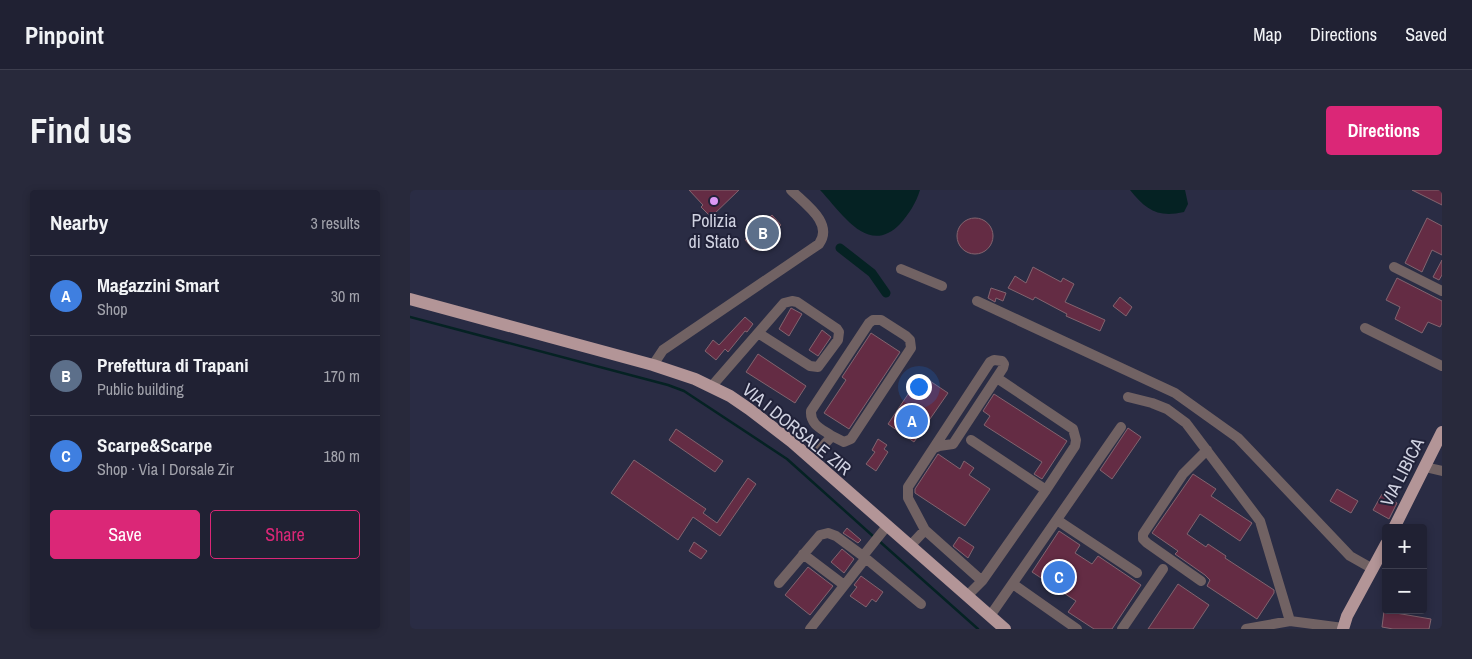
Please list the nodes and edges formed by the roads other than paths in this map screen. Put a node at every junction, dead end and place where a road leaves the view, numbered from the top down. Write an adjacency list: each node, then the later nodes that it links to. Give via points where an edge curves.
1 (791, 190): 10 (street, via 822,222 823,238 819,244 663,350)
2 (1394, 267): 5 (street)
3 (901, 269): 4 (street)
4 (942, 286)
5 (1442, 290)
6 (410, 299): 10 (main road, VIA I DORSALE ZIR)
7 (977, 302): 34 (street, via 1175,393 1238,438 1350,556)
8 (1365, 328): 11 (street)
9 (758, 332): 9 (street, via 784,303 792,301 837,329 839,336 818,367 810,366); 13 (street)
10 (653, 365): 13 (main road, VIA I DORSALE ZIR)
11 (1442, 366)
12 (996, 378): 19 (street, via 953,444); 19 (street, via 1004,364 994,360); 24 (street, via 1076,434 1075,446)
13 (711, 387): 21 (main road, VIA I DORSALE ZIR, via 749,409)
14 (1128, 397): 20 (street, via 1152,403 1176,415 1194,431)
15 (1121, 427): 25 (street)
16 (1442, 432): 22 (main road, VIA LIBICA)
17 (832, 436): 17 (street, via 844,442 851,439 911,348 906,336 881,320 868,323 811,411 815,424); 21 (street)
18 (971, 440): 24 (street)
19 (934, 448): 27 (street, via 908,487 908,498)
20 (1207, 450): 37 (street, via 1183,474 1143,534 1147,543); 44 (street, via 1260,521)
21 (811, 459): 28 (main road, VIA I DORSALE ZIR)
22 (1425, 467): 23 (street); 26 (main road, VIA LIBICA)
23 (1442, 471)
24 (1046, 490): 36 (street)
25 (1057, 520): 35 (street); 39 (street)
26 (1396, 524)
27 (925, 530): 29 (street); 36 (street)
28 (880, 534): 29 (main road, VIA I DORSALE ZIR); 32 (street)
29 (910, 546): 41 (main road, VIA I DORSALE ZIR)
30 (1382, 552): 34 (main road)
31 (803, 554): 32 (street, via 820,535 828,533); 38 (street); 40 (street)
32 (864, 558): 40 (street); 42 (street)
33 (1163, 569): 49 (street)
34 (1373, 569): 45 (main road)
35 (1137, 573)
36 (982, 581): 41 (street)
37 (1201, 581)
38 (779, 583)
39 (1013, 584): 43 (street); 48 (street)
40 (844, 586): 46 (street)
41 (967, 596): 43 (main road, VIA I DORSALE ZIR)
42 (921, 604)
43 (990, 616): 47 (main road, VIA I DORSALE ZIR)
44 (1290, 621): 45 (street); 50 (street)
45 (1343, 628)
46 (810, 629)
47 (1005, 629)
48 (1077, 629)
49 (1122, 629)
50 (1246, 629)

